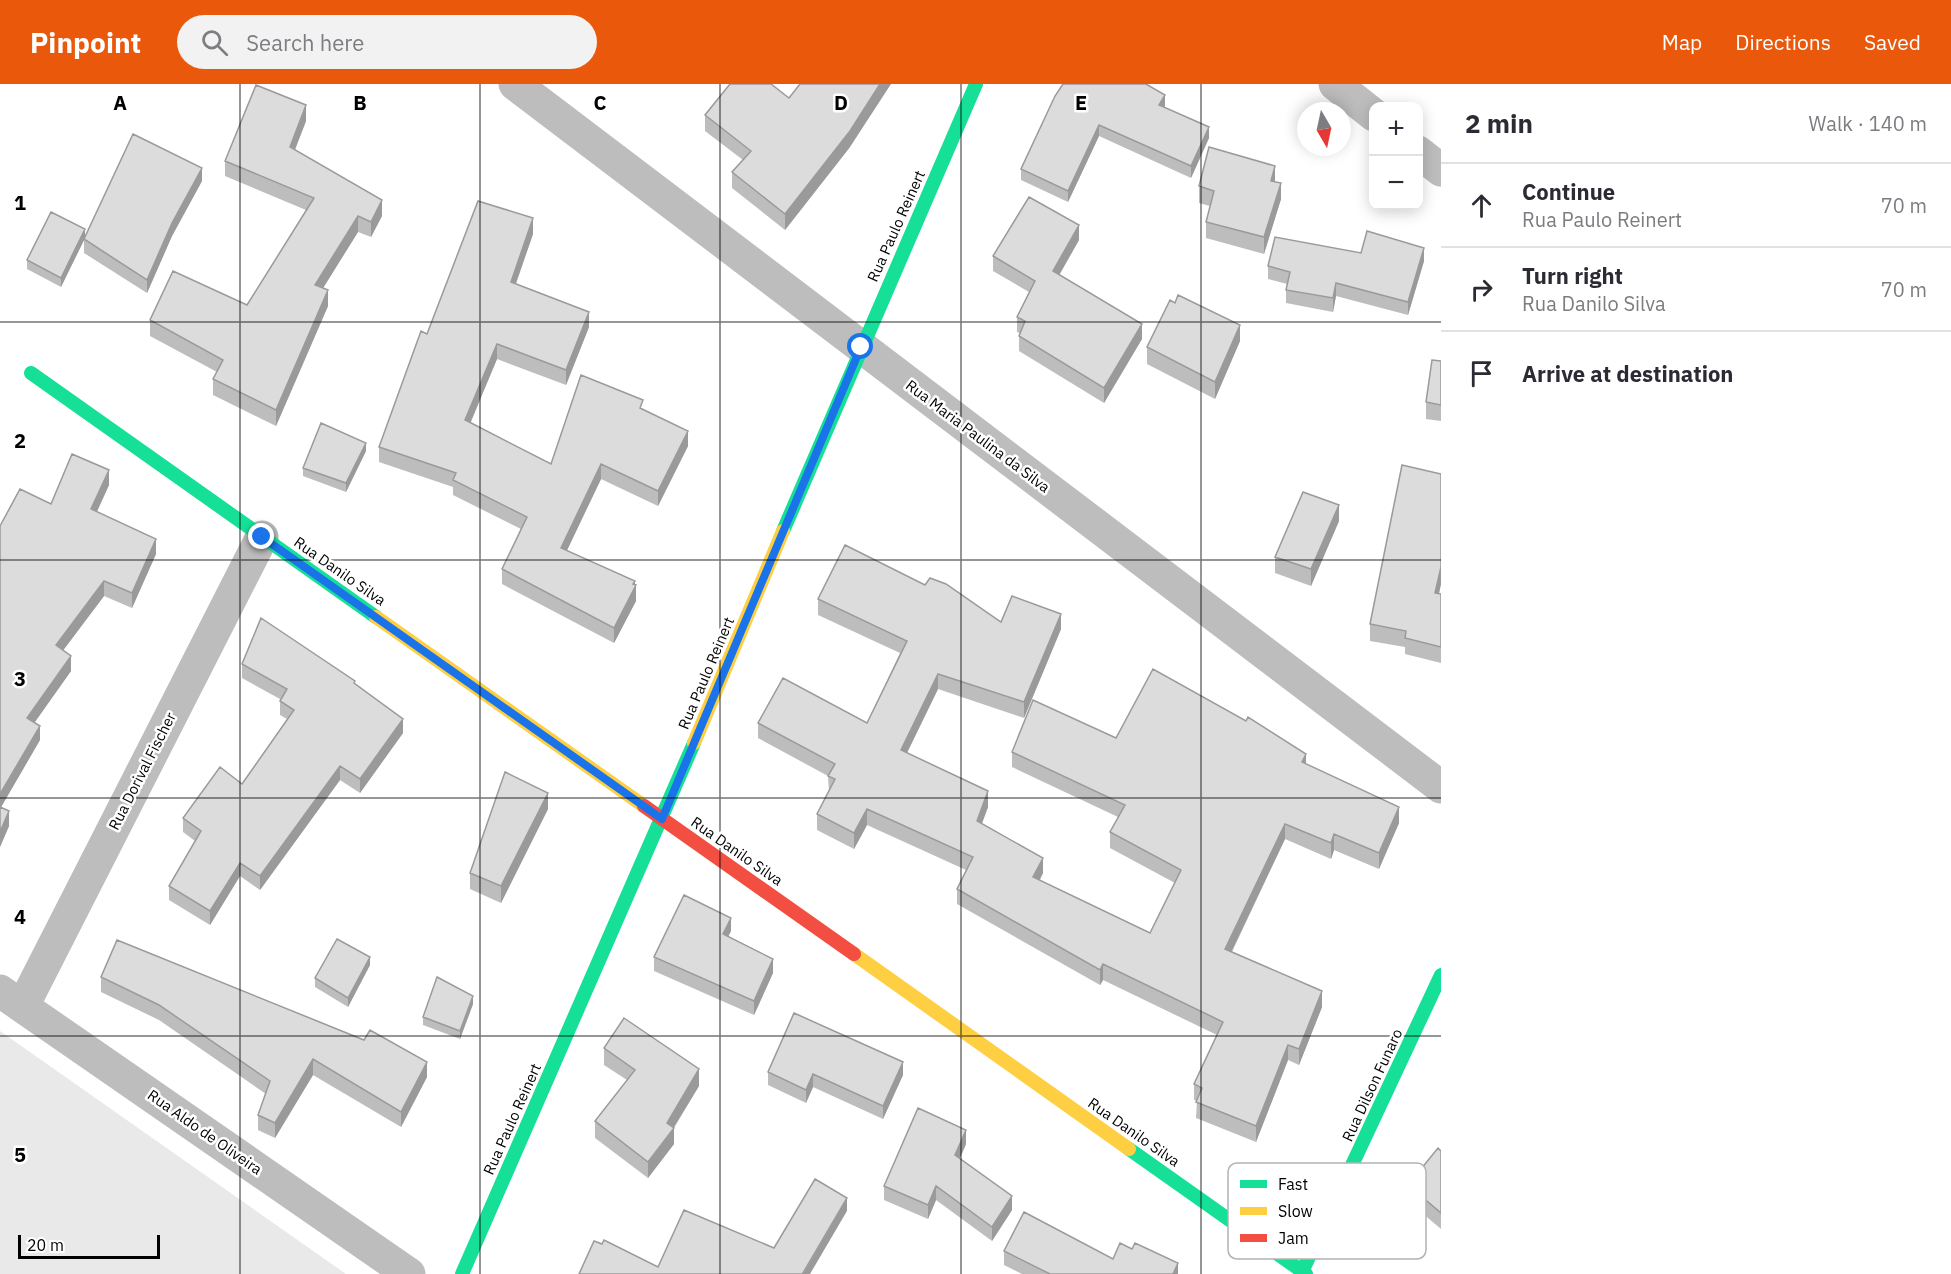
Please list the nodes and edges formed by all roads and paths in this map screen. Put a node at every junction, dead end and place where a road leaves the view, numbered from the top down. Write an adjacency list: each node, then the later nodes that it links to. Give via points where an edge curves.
1 (515, 84): 7 (street, Rua Maria Paulina da Silva)
2 (976, 84): 7 (street, Rua Paulo Reinert)
3 (1335, 84): 4 (street)
4 (1369, 111)
5 (1423, 155): 6 (street)
6 (1441, 170)
7 (861, 347): 10 (street, Rua Maria Paulina da Silva); 11 (street, Rua Paulo Reinert)
8 (31, 373): 9 (street, Rua Danilo Silva)
9 (262, 537): 11 (street, Rua Danilo Silva); 13 (street, Rua Dorival Fischer)
10 (1441, 788)
11 (662, 819): 15 (street, Rua Danilo Silva); 20 (street, Rua Paulo Reinert)
12 (1441, 975): 14 (street, Rua Dilson Funaro)
13 (11, 998): 19 (street, Rua Aldo de Oliveira)
14 (1354, 1163)
15 (1228, 1220)
16 (1283, 1259): 18 (street, Rua Danilo Silva)
17 (1309, 1259): 18 (street, Rua Dilson Funaro)
18 (1303, 1273)
19 (409, 1274)
20 (462, 1274)

